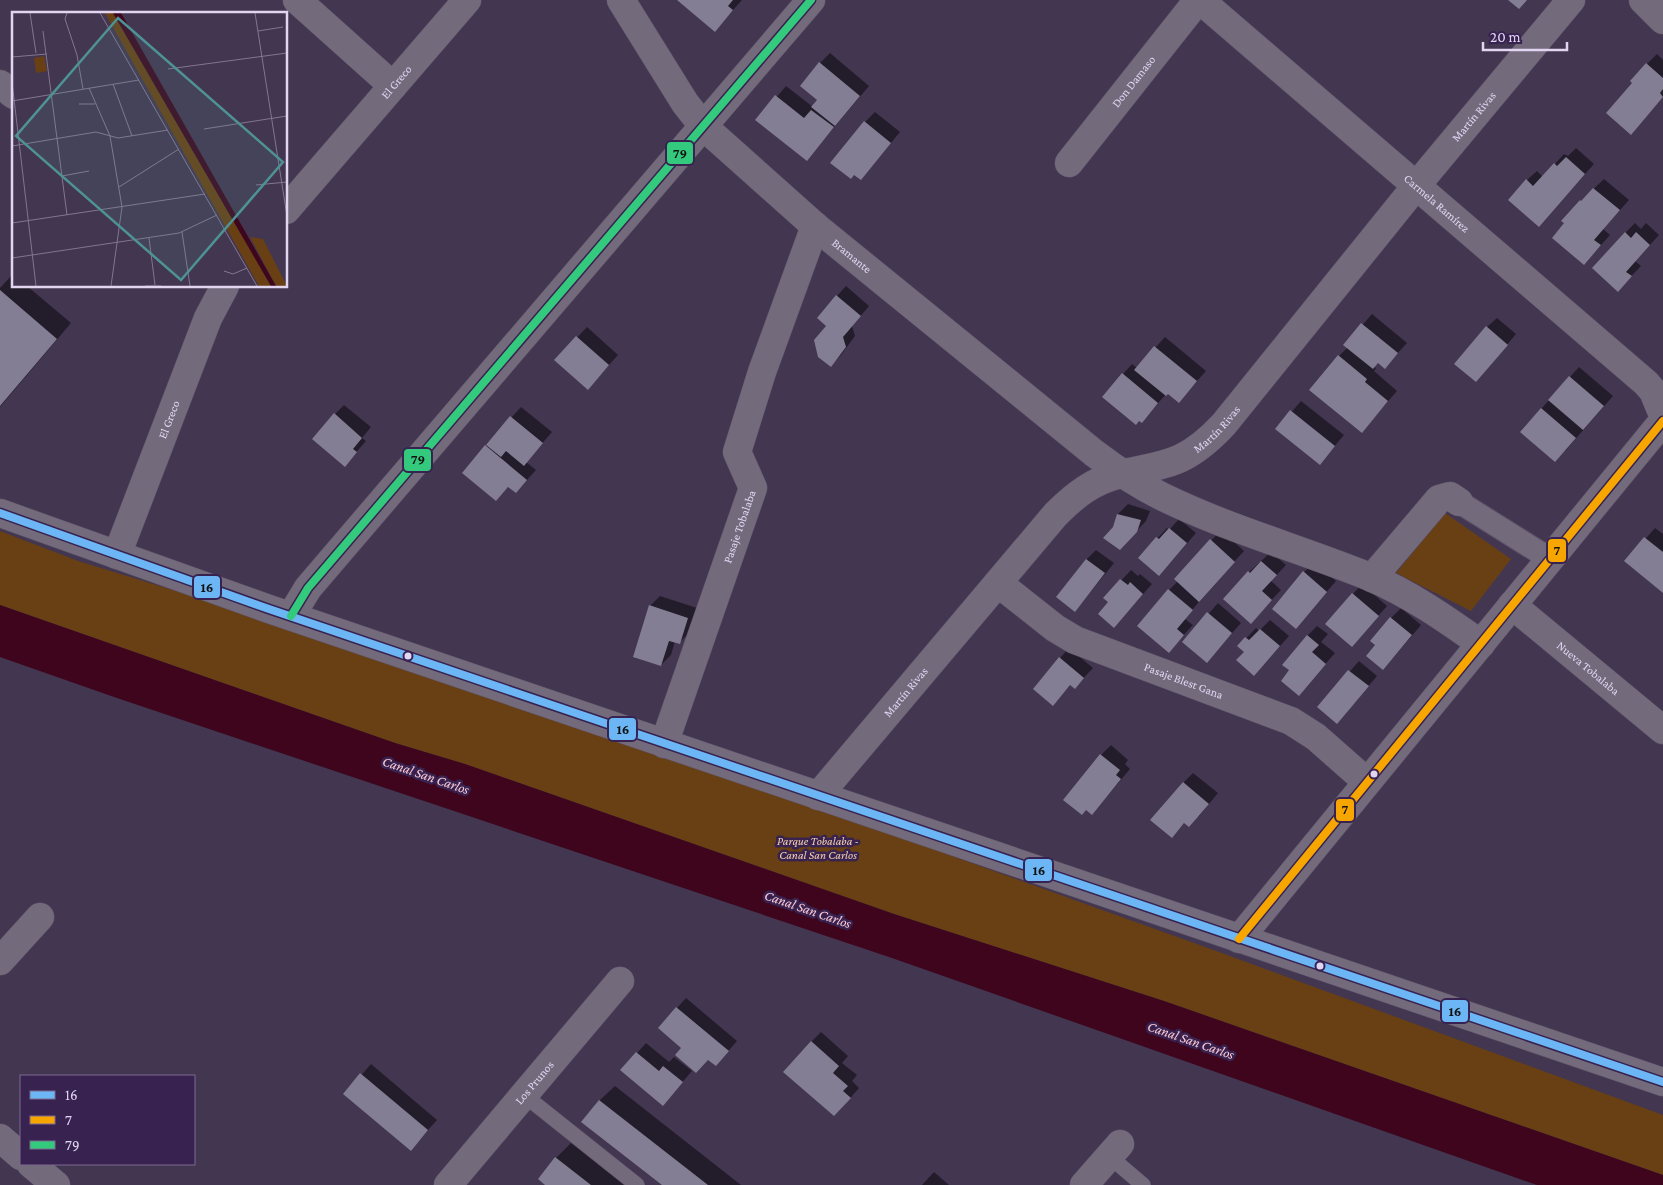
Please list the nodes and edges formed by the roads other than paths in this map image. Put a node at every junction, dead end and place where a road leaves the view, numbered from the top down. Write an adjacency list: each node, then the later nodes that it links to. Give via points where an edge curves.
1 (297, 0): 10 (street)
2 (467, 0): 10 (street, El Greco)
3 (621, 0): 12 (street, Bramante, via 685,103)
4 (811, 0): 12 (street)
5 (1199, 0): 13 (street, Don Damaso); 14 (street, Carmela Ramírez)
6 (1571, 0): 14 (street, Martín Rivas)
7 (1643, 0): 8 (street)
8 (1663, 20)
9 (0, 84): 11 (street)
10 (393, 86): 15 (street, El Greco)
11 (12, 94)
12 (703, 126): 16 (street, Bramante); 28 (street, via 308,588)
13 (1069, 163)
14 (1416, 186): 18 (street, Carmela Ramírez, via 1646,383); 20 (street, Martín Rivas, via 1211,438 1180,458 1156,467)
15 (288, 208)
16 (815, 226): 20 (street, Bramante); 31 (street, Pasaje Tobalaba, via 737,452 753,488)
17 (224, 288): 23 (street, El Greco, via 208,318)
18 (1663, 415)
19 (1663, 420): 24 (street)
20 (1122, 473): 25 (street, via 1160,496 1198,513); 26 (street, Martín Rivas, via 1104,478 1071,498)
21 (1459, 502): 24 (street); 25 (street, via 1450,496 1439,499)
22 (0, 513): 23 (street)
23 (118, 555): 28 (street)
24 (1550, 559): 27 (street)
25 (1372, 578): 29 (street, via 1438,613)
26 (998, 583): 32 (street, Pasaje Blest Gana, via 1054,628 1075,640 1291,721 1316,737); 33 (street, Martín Rivas)
27 (1512, 606): 29 (street); 30 (street, Nueva Tobalaba)
28 (292, 616): 31 (street)
29 (1480, 644): 32 (street)
30 (1663, 730)
31 (664, 744): 33 (street)
32 (1367, 782): 35 (street)
33 (818, 796): 35 (street)
34 (40, 916): 36 (street)
35 (1239, 939): 38 (street)
36 (0, 960)
37 (620, 981): 39 (street, Los Prunos)
38 (1663, 1082)
39 (524, 1095): 43 (street, Los Prunos); 44 (lane)
40 (0, 1138): 42 (street)
41 (1115, 1150): 45 (street); 46 (lane)
42 (20, 1158)
43 (448, 1185)
44 (637, 1185)
45 (1084, 1185)
46 (1144, 1185)

